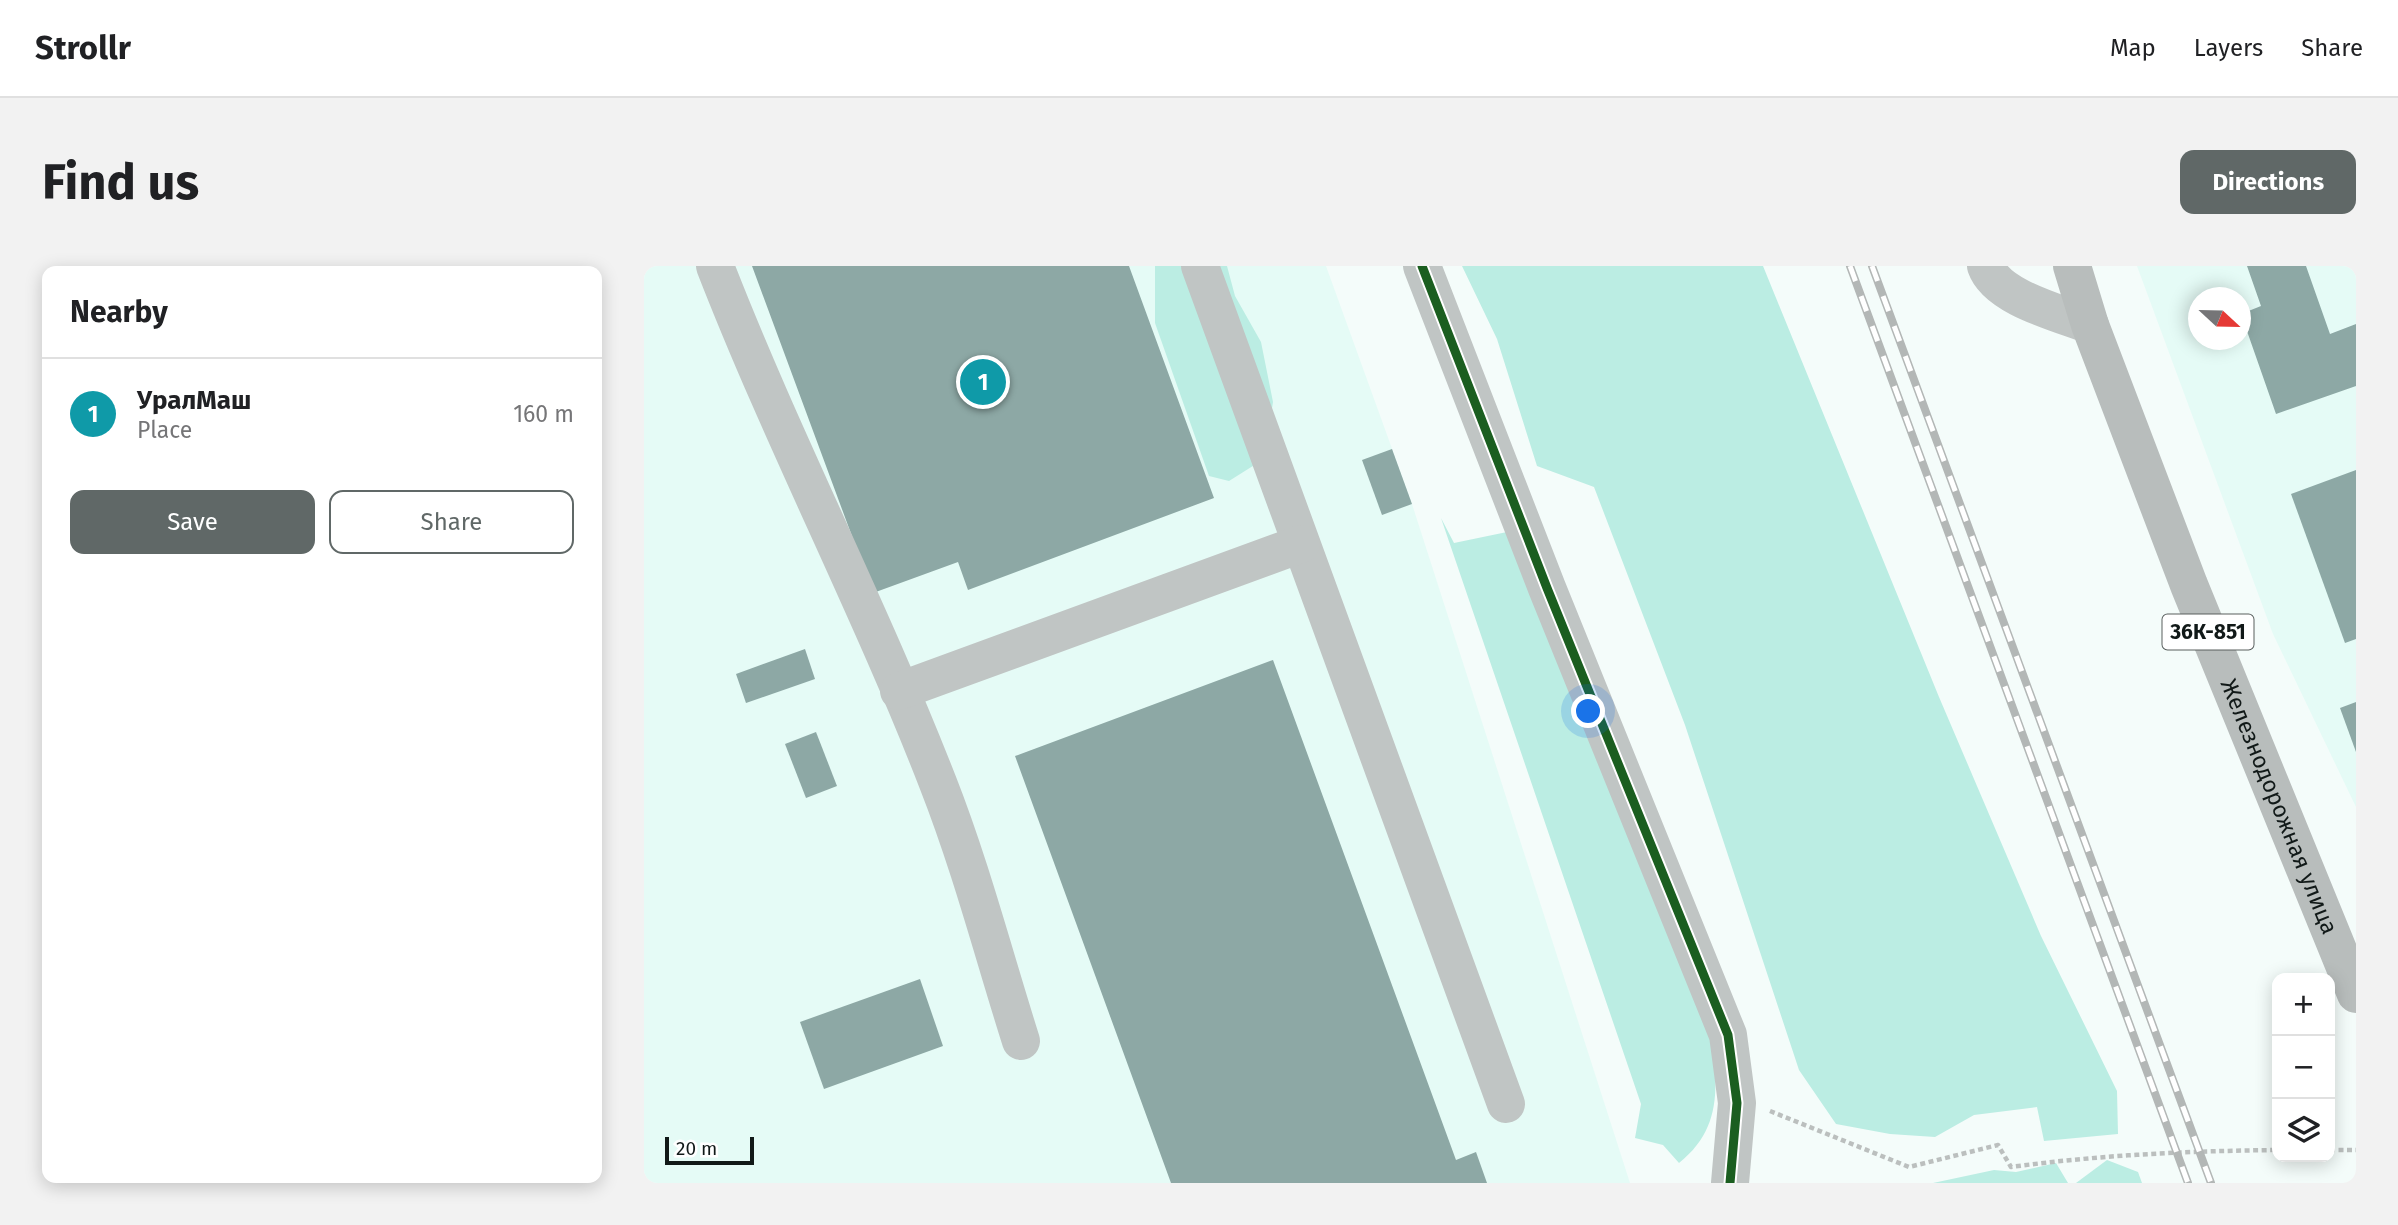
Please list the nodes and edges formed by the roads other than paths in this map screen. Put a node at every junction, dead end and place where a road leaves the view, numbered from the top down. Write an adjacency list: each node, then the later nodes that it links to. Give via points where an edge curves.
1 (715, 266): 8 (street, via 760,381 860,595)
2 (1200, 266): 7 (street)
3 (1422, 266): 12 (street, via 1728,1035 1737,1103)
4 (1986, 266): 6 (street, via 2013,295)
5 (2072, 266): 6 (main road, Железнодорожная улица / 36К-851)
6 (2090, 325): 9 (main road, Железнодорожная улица / 36К-851, via 2189,585)
7 (1301, 544): 8 (street); 11 (street)
8 (899, 691): 10 (street, via 939,785)
9 (2356, 993)
10 (1021, 1041)
11 (1506, 1104)
12 (1730, 1183)

